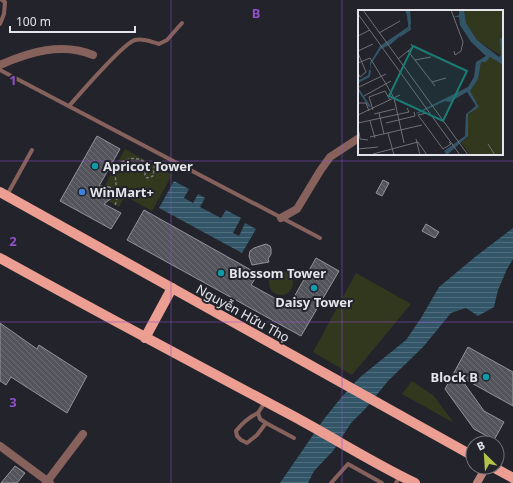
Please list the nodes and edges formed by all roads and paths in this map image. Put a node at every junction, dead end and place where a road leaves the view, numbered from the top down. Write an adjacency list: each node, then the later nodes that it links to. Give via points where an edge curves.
1 (2, 0): 3 (lane, via 6,7)
2 (182, 23): 7 (lane, via 167,40 159,44 134,40 110,61)
3 (0, 24)
4 (93, 55): 5 (street, via 84,51 53,49)
5 (0, 65)
6 (0, 70): 7 (lane)
7 (69, 106): 13 (lane)
8 (358, 139): 13 (street, via 330,157 297,209)
9 (32, 150): 11 (lane)
10 (155, 164): 12 (path, via 153,176 147,178 147,165 142,160 128,159 120,163 115,173 118,197)
11 (3, 194): 16 (main road, Nguyễn Hữu Thọ)
12 (115, 204)
13 (282, 218): 14 (lane)
14 (320, 238)
15 (0, 258): 17 (main road)
16 (172, 288): 17 (main road); 24 (main road, Nguyễn Hữu Thọ)
17 (145, 338): 18 (main road)
18 (265, 401): 19 (lane); 25 (main road, via 355,450)
19 (258, 413): 20 (lane, via 260,419); 20 (lane, via 242,423 236,431 237,436 247,443)
20 (266, 423): 22 (lane)
21 (84, 434): 26 (street)
22 (294, 438)
23 (0, 446): 26 (street)
24 (465, 452)
25 (398, 479): 29 (main road)
26 (48, 482)
27 (331, 483): 28 (lane, via 348,464)
28 (382, 483)
29 (415, 483)

